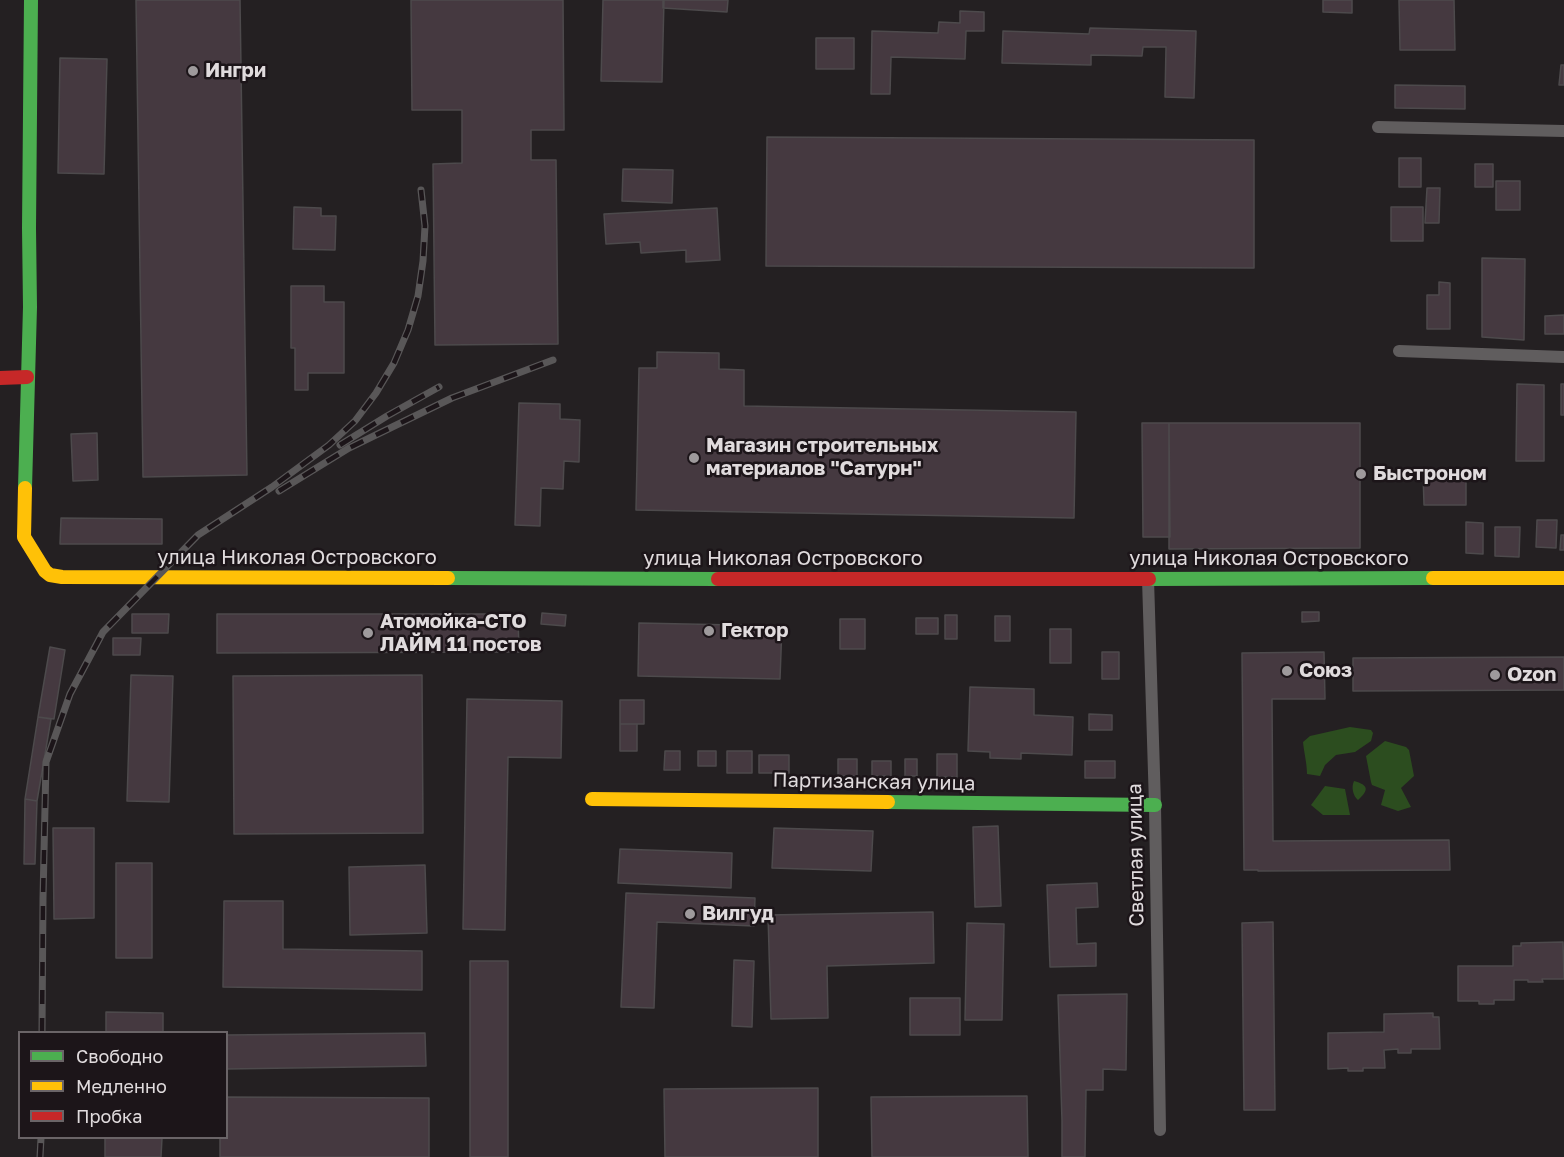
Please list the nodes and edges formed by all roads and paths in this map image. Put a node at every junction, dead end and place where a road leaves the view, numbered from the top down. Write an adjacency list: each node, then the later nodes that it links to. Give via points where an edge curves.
1 (31, 0): 6 (street)
2 (1378, 127): 3 (street)
3 (1564, 131)
4 (1399, 351): 5 (street)
5 (1564, 357)
6 (27, 377): 7 (street); 9 (street, улица Николая Островского, via 24,537 39,567 62,577)
7 (0, 378)
8 (1564, 578): 9 (street, улица Николая Островского)
9 (1148, 579): 11 (street, Светлая улица)
10 (592, 799): 11 (street, Партизанская улица)
11 (1155, 805): 12 (street, Светлая улица)
12 (1160, 1130)

